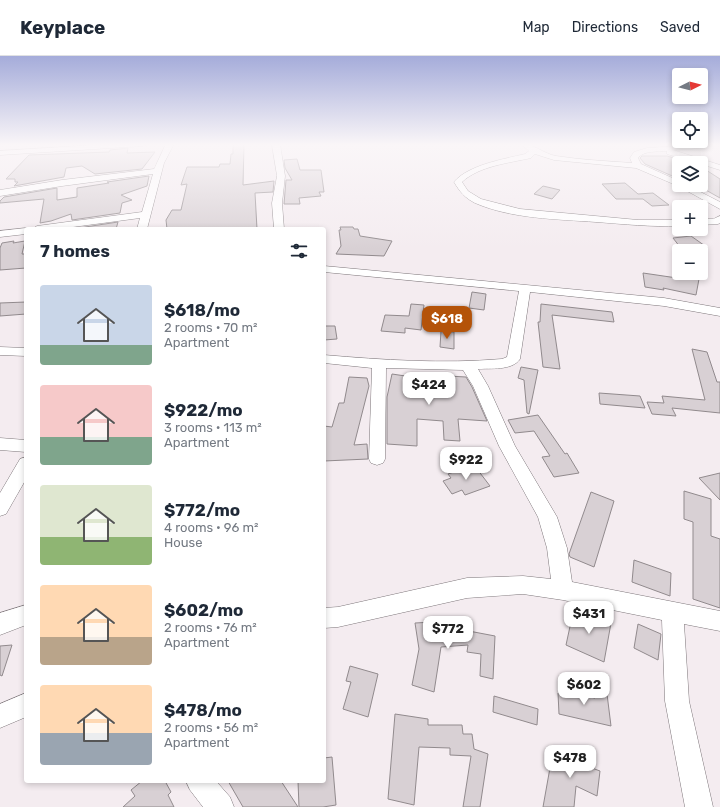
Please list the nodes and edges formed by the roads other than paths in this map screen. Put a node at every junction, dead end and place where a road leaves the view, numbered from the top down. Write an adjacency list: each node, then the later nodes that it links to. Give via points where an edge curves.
1 (97, 179): 6 (street)
2 (156, 179): 8 (street)
3 (280, 179): 14 (street, via 277,203)
4 (460, 179): 11 (street, via 459,187 464,192 477,200 507,209 540,215)
5 (695, 192): 7 (street)
6 (0, 193)
7 (720, 206)
8 (147, 214): 12 (street); 13 (street)
9 (720, 219): 10 (street)
10 (708, 222)
11 (672, 223)
12 (52, 227)
13 (143, 227)
14 (279, 227)
15 (24, 230): 16 (street)
16 (0, 234)
17 (326, 269): 18 (street)
18 (525, 289): 19 (street, via 664,302); 24 (street, via 513,359 504,364)
19 (720, 312)
20 (0, 351): 21 (street)
21 (24, 352)
22 (326, 359): 23 (street)
23 (379, 364): 24 (street); 27 (street)
24 (467, 366): 30 (street, via 474,373 514,459 544,509 559,553)
25 (0, 444): 26 (street)
26 (24, 446)
27 (377, 459)
28 (24, 467): 29 (street)
29 (0, 509)
30 (563, 590): 31 (street); 33 (street, via 523,585 467,588)
31 (673, 613): 34 (street); 40 (street, via 677,701)
32 (24, 616): 35 (street)
33 (326, 618)
34 (720, 621)
35 (0, 624)
36 (24, 706): 37 (street)
37 (0, 716)
38 (201, 783): 39 (street)
39 (220, 807)
40 (699, 807)

